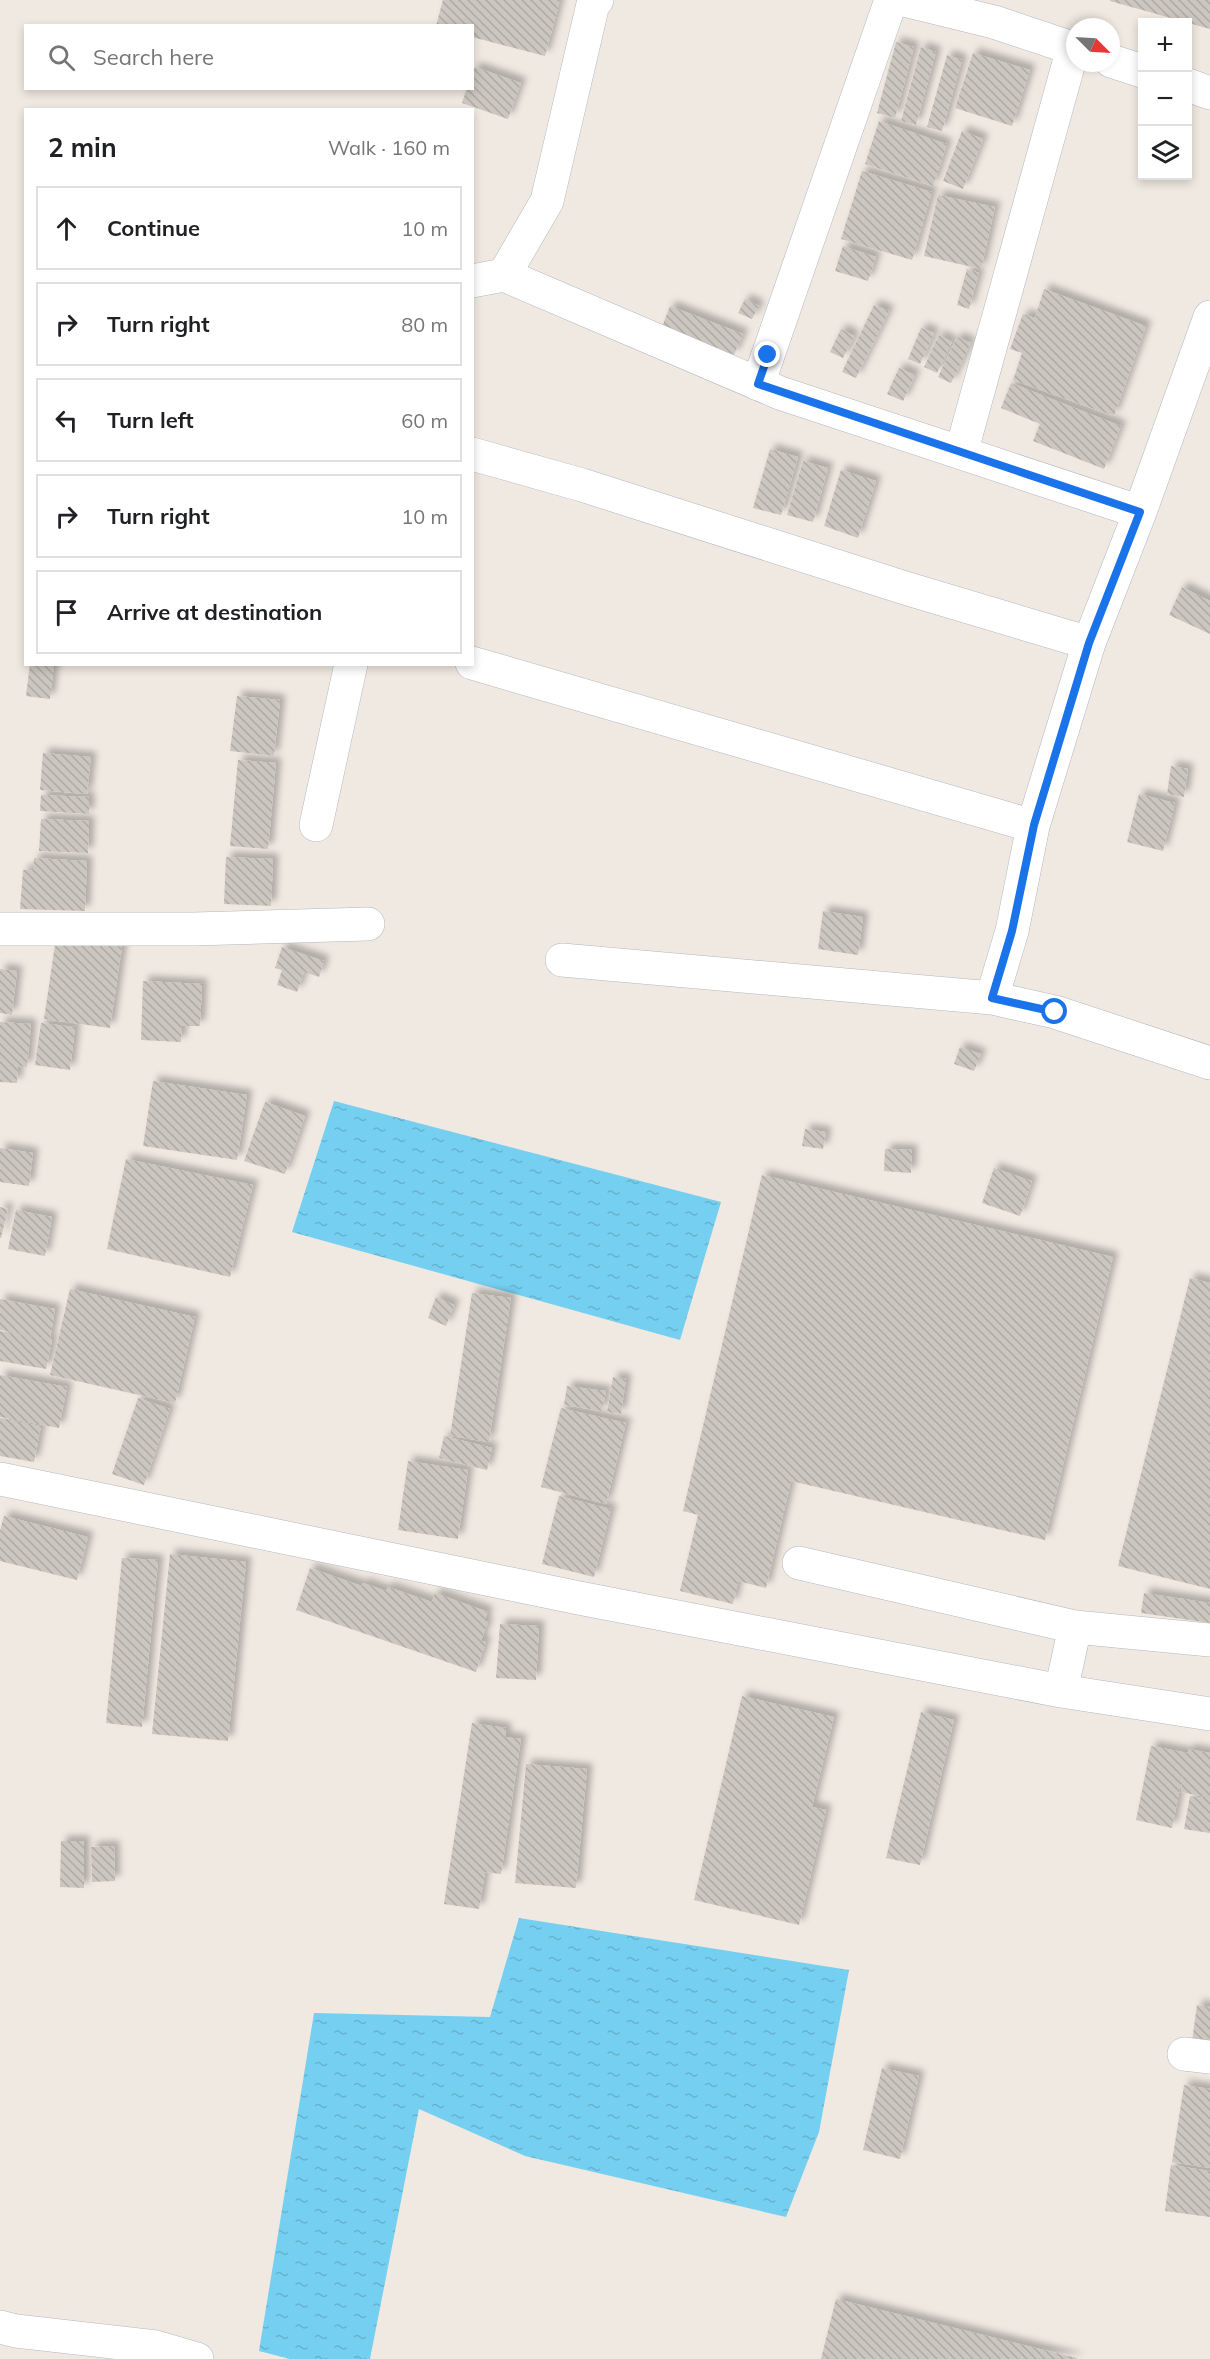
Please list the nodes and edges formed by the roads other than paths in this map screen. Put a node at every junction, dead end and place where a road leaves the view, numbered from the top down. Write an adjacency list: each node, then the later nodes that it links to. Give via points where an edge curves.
1 (597, 0): 10 (street, via 547,201)
2 (891, 0): 13 (street)
3 (904, 0): 4 (street, via 994,22)
4 (1066, 46)
5 (1120, 64): 6 (street)
6 (1138, 69)
7 (1068, 72): 14 (street)
8 (1192, 87): 9 (street)
9 (1210, 93)
10 (504, 275): 11 (street); 13 (street)
11 (474, 281)
12 (1210, 317): 16 (street)
13 (758, 384): 14 (street)
14 (961, 453): 16 (street)
15 (474, 455): 17 (street)
16 (1140, 512): 17 (street)
17 (1089, 643): 21 (street)
18 (474, 664): 21 (street)
19 (351, 666): 20 (street)
20 (316, 825)
21 (1034, 825): 25 (street, via 1012,931)
22 (368, 924): 23 (street)
23 (0, 929)
24 (562, 960): 25 (street)
25 (992, 998): 26 (street, via 1055,1012)
26 (1210, 1063)
27 (0, 1479): 31 (street)
28 (799, 1563): 29 (street)
29 (1075, 1627): 30 (street); 31 (street)
30 (1210, 1640)
31 (1061, 1691): 32 (street)
32 (1210, 1714)
33 (0, 2327): 34 (street, via 156,2348)
34 (197, 2359)

